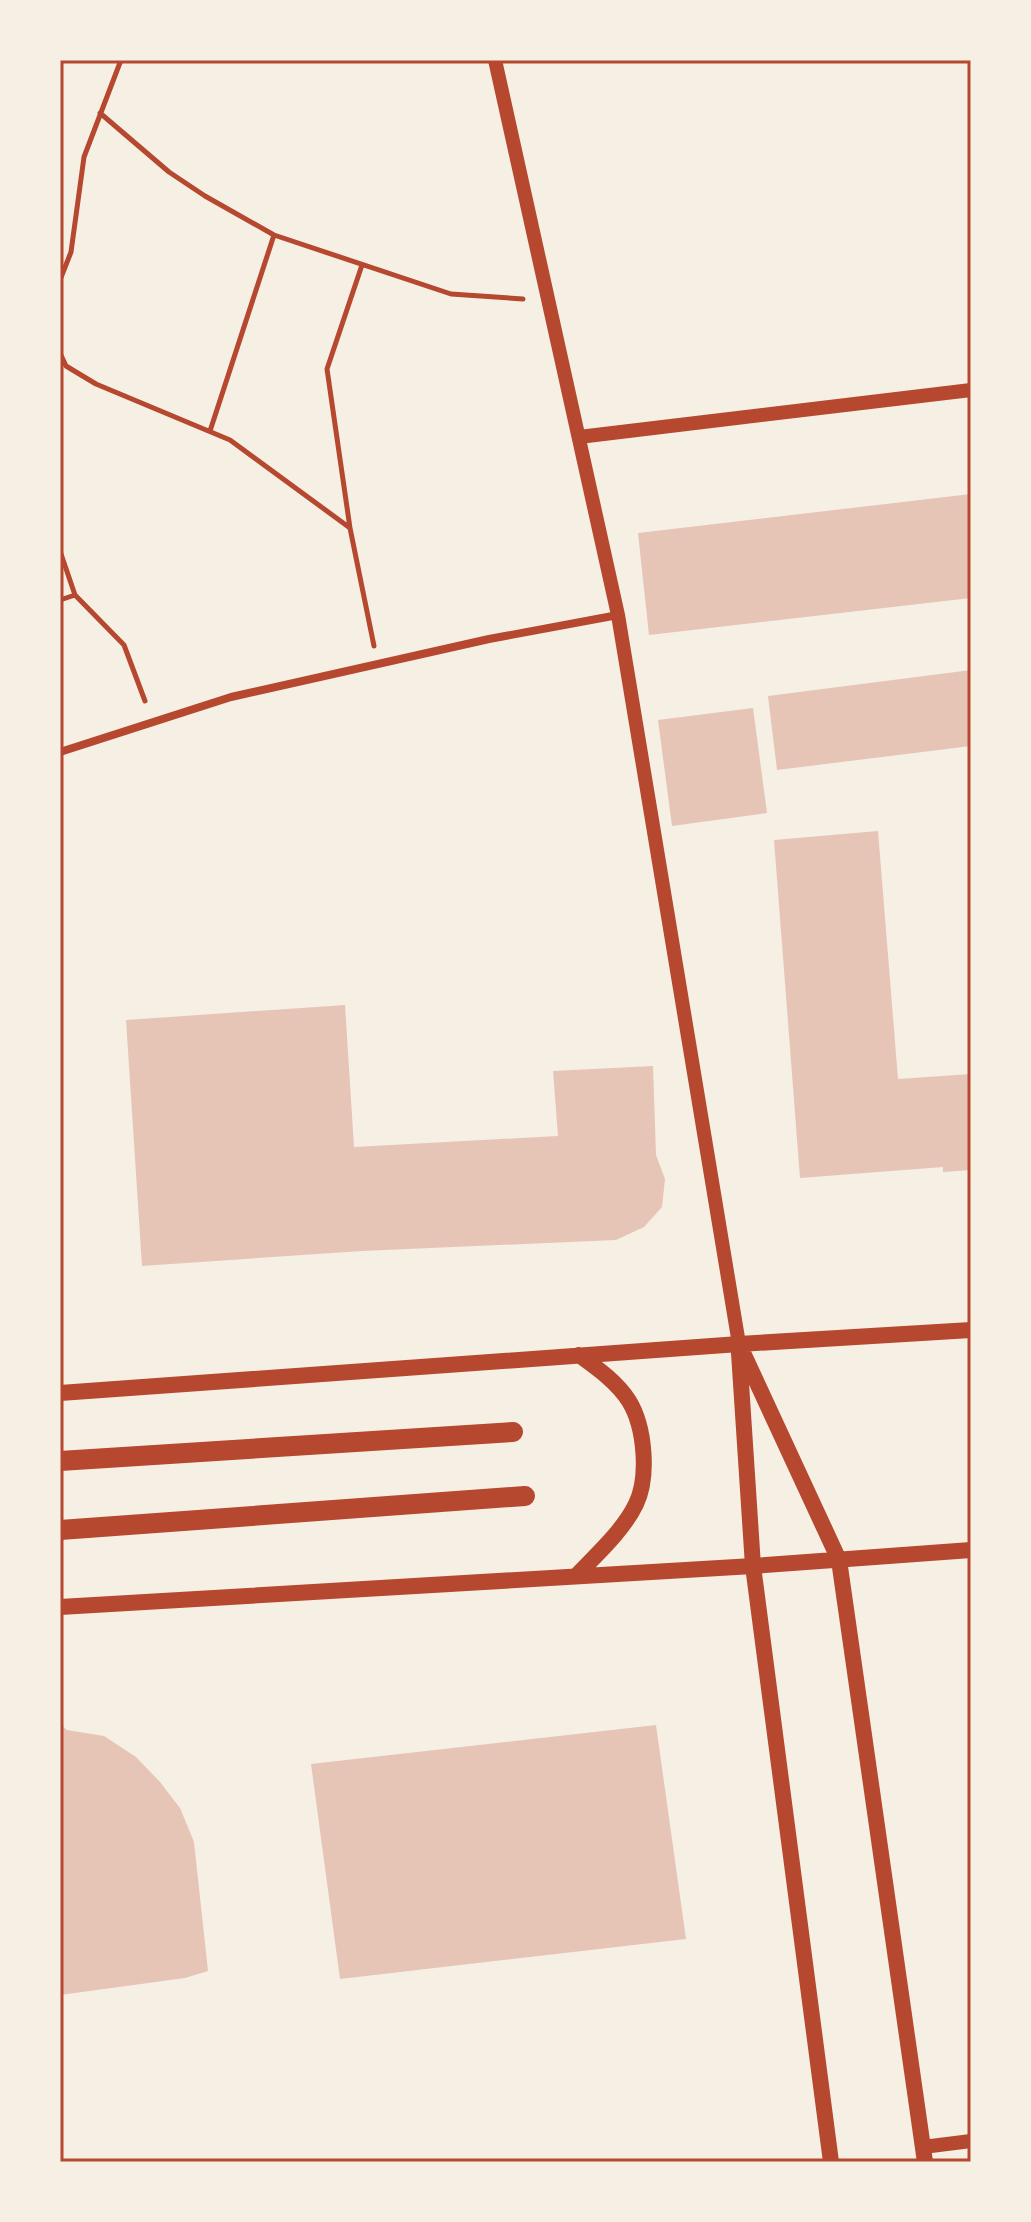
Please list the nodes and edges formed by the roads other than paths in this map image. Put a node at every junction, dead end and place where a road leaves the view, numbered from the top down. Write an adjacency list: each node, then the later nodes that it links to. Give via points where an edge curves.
1 (495, 60): 3 (street)
2 (971, 390): 3 (street)
3 (579, 437): 4 (street)
4 (618, 615): 5 (street, via 231,697); 7 (street)
5 (60, 752)
6 (971, 1330): 7 (main road)
7 (739, 1344): 8 (main road); 15 (main road); 16 (main road)
8 (579, 1355): 9 (main road); 17 (main road, via 607,1375 630,1403 644,1444 644,1471 637,1504)
9 (60, 1393)
10 (513, 1432): 11 (main road)
11 (60, 1461)
12 (525, 1496): 13 (main road)
13 (60, 1530)
14 (971, 1550): 15 (main road)
15 (839, 1560): 16 (main road); 20 (main road)
16 (753, 1566): 17 (main road); 21 (main road)
17 (576, 1576): 18 (main road)
18 (60, 1607)
19 (971, 2141): 20 (street)
20 (924, 2155)
21 (831, 2162)

